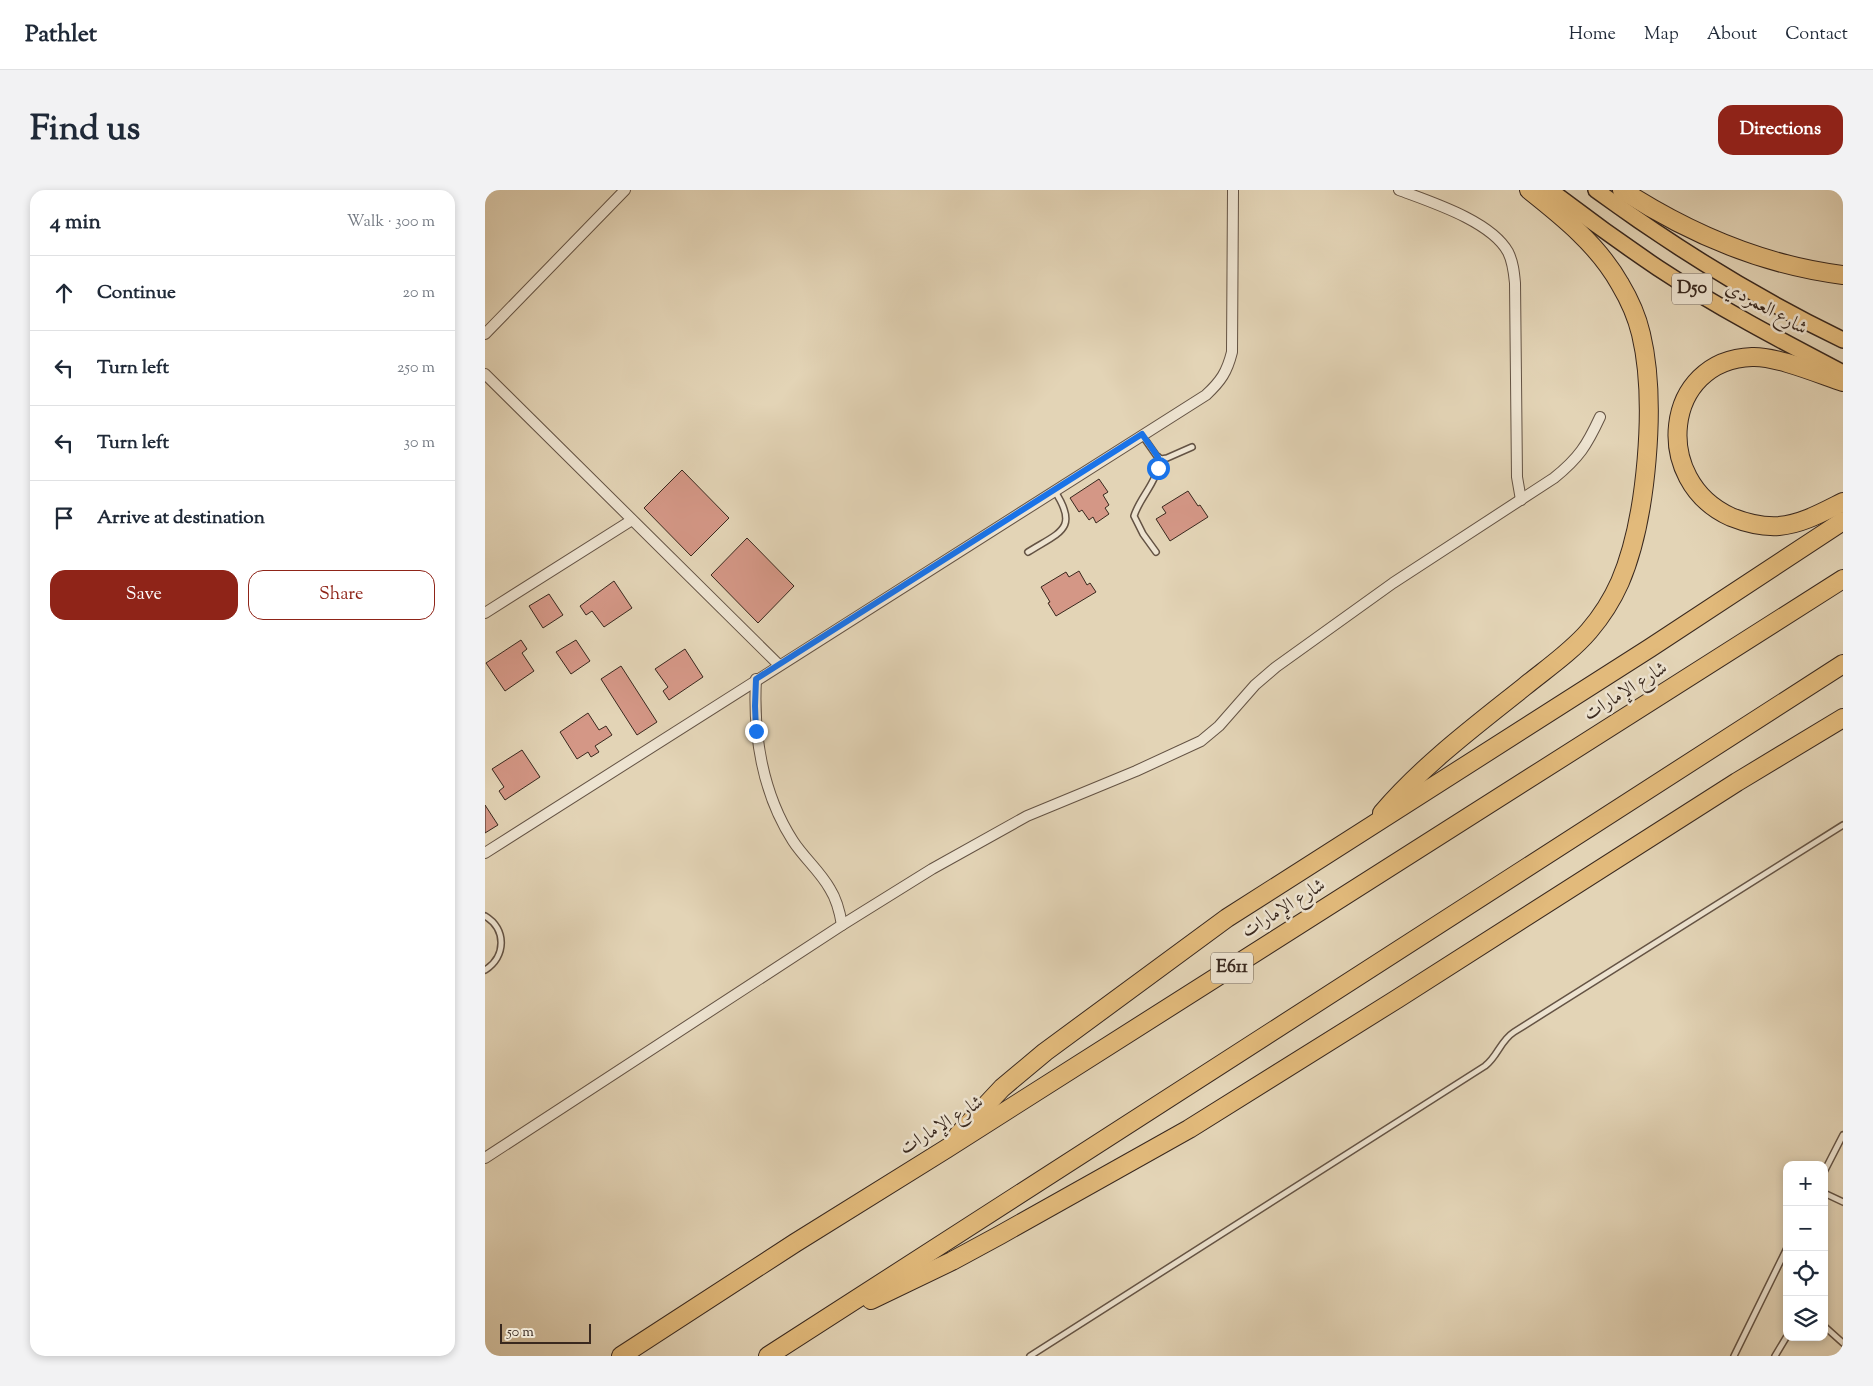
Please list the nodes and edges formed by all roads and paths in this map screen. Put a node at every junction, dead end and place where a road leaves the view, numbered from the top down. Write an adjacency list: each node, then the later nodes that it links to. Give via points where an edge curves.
1 (625, 190): 9 (street)
2 (1233, 190): 15 (street, via 1232,352 1228,368 1206,395)
3 (1399, 190): 19 (street, via 1477,224 1497,238 1511,258 1515,282 1517,477)
4 (1529, 190): 32 (highway, via 1601,255 1621,284 1641,333 1648,375 1648,417 1643,486 1629,555 1614,595 1584,636 1413,781)
5 (1550, 190): 11 (main road, شارع العمردي / D50, via 1703,296)
6 (1596, 190): 10 (main road, شارع العمردي / D50, via 1696,258 1769,302)
7 (1622, 190): 8 (highway, via 1673,221 1729,247 1783,264)
8 (1843, 275)
9 (485, 334)
10 (1843, 340)
11 (1843, 372)
12 (485, 374): 21 (street)
13 (1843, 382): 20 (highway, via 1768,358 1739,358 1724,363 1700,379 1683,404 1677,449 1687,478 1696,490 1725,514 1742,521 1779,526 1815,516)
14 (1600, 417): 19 (street, via 1578,458)
15 (1142, 434): 17 (lane); 18 (street)
16 (1192, 447): 17 (lane, via 1164,459)
17 (1158, 457): 24 (lane, via 1157,474 1134,516)
18 (1054, 490): 23 (lane, via 1065,509 1066,523 1061,531); 28 (street)
19 (1521, 500): 35 (street, via 1393,583 1276,667 1201,741 1027,816 932,869)
20 (1843, 502)
21 (632, 520): 26 (street); 28 (street)
22 (1843, 521): 32 (highway)
23 (1029, 552)
24 (1156, 552)
25 (1843, 579): 38 (highway, شارع الإمارات / E611)
26 (485, 613)
27 (1843, 664): 45 (highway)
28 (779, 665): 29 (street)
29 (756, 679): 33 (street); 35 (street, via 756,731 778,814 793,841 830,889)
30 (1843, 718): 45 (highway, via 1189,1128 952,1261)
31 (1843, 825): 50 (lane, via 1514,1032 1485,1066)
32 (1371, 827): 38 (highway, via 1227,918 1045,1052 989,1101)
33 (485, 853)
34 (485, 916): 36 (lane, via 496,927 501,944 496,962)
35 (842, 925): 39 (street)
36 (485, 970)
37 (1843, 1135): 40 (lane)
38 (946, 1149): 48 (highway, شارع الإمارات / E611)
39 (485, 1158)
40 (1828, 1164)
41 (1828, 1195): 42 (lane)
42 (1843, 1202)
43 (1786, 1251): 51 (lane)
44 (1828, 1329): 47 (lane)
45 (805, 1332): 49 (highway)
46 (1784, 1341): 52 (lane)
47 (1843, 1342)
48 (621, 1356)
49 (768, 1356)
50 (1030, 1356)
51 (1734, 1356)
52 (1775, 1356)

